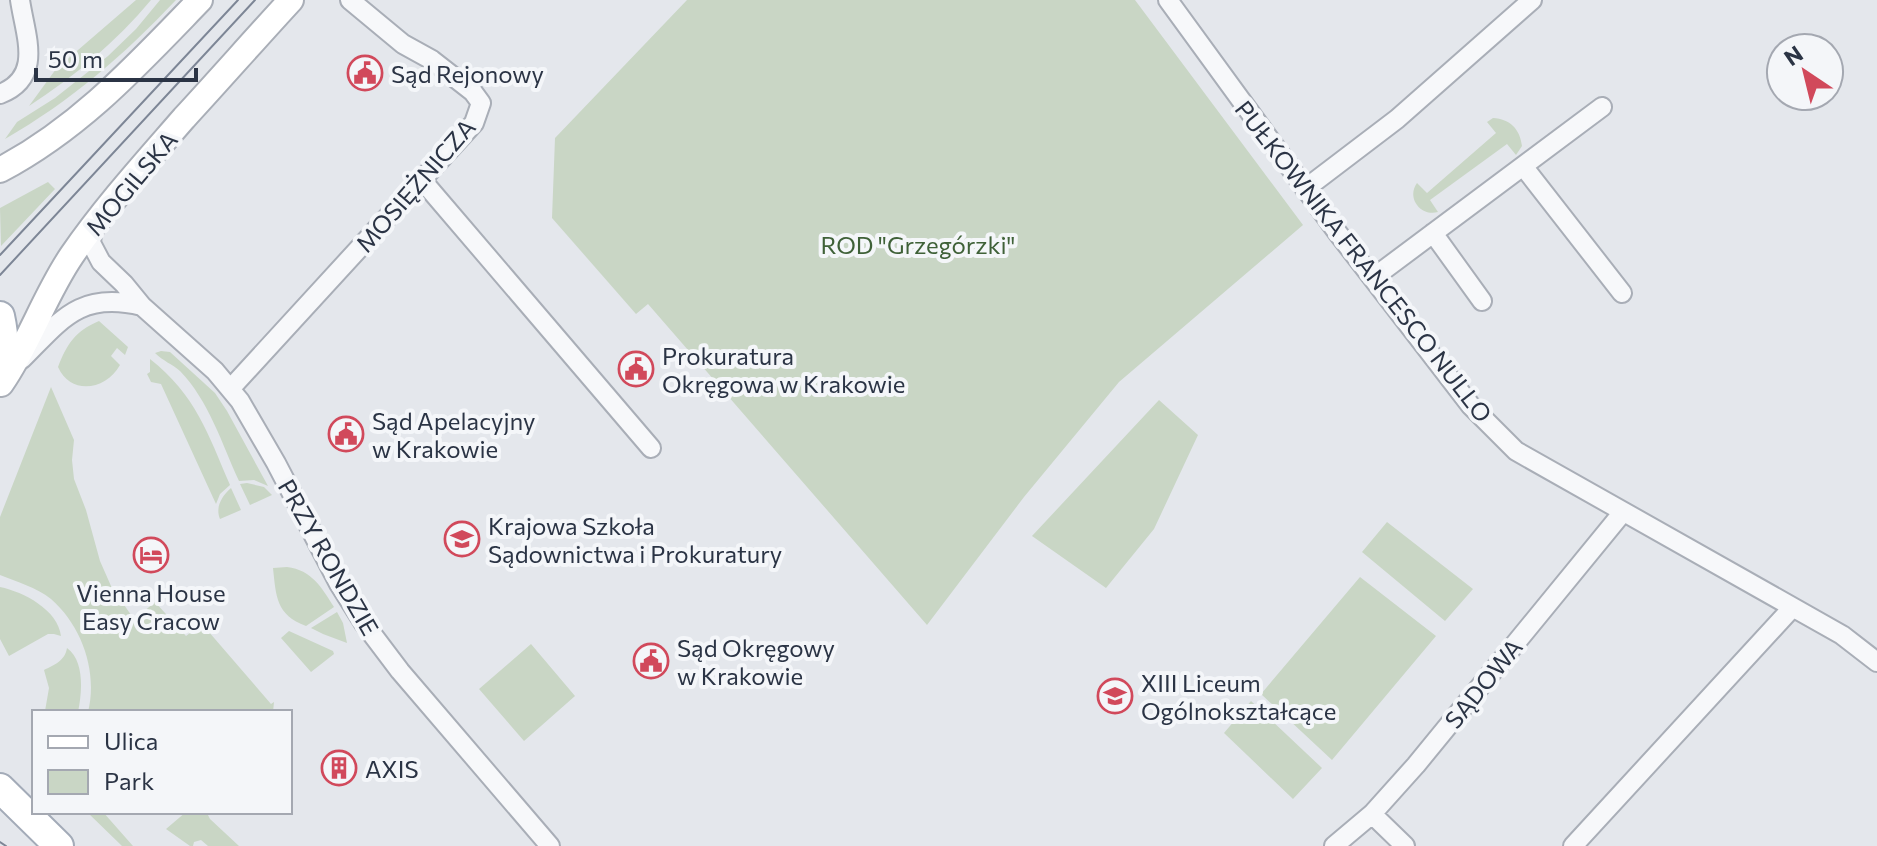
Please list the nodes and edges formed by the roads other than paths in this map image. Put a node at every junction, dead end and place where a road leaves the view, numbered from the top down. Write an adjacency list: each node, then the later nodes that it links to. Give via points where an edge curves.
1 (20, 0): 7 (street, via 29,65 16,84)
2 (200, 0): 10 (main road, via 85,114)
3 (291, 0): 13 (main road, MOGILSKA)
4 (350, 0): 11 (street, MOSIĘŻNICZA, via 481,103 474,123)
5 (1168, 0): 12 (street, PUŁKOWNIKA FRANCESCO NULLO)
6 (1532, 0): 12 (street, via 1397,119)
7 (0, 94)
8 (1602, 107): 9 (street)
9 (1523, 166): 14 (street); 16 (street)
10 (0, 170)
11 (421, 179): 21 (street, MOSIĘŻNICZA); 22 (street)
12 (1305, 189): 15 (street, PUŁKOWNIKA FRANCESCO NULLO)
13 (95, 223): 18 (street, PRZY RONDZIE, via 95,255); 20 (main road, MOGILSKA, via 50,291)
14 (1433, 233): 15 (street); 17 (street)
15 (1373, 278): 23 (street, PUŁKOWNIKA FRANCESCO NULLO, via 1471,406 1516,451)
16 (1622, 293)
17 (1482, 301)
18 (142, 306): 20 (street, via 116,301 80,307); 21 (street, PRZY RONDZIE)
19 (0, 316): 20 (main road)
20 (4, 379)
21 (231, 388): 29 (street, PRZY RONDZIE, via 363,622)
22 (651, 448)
23 (1623, 512): 24 (street, PUŁKOWNIKA FRANCESCO NULLO); 27 (street, SĄDOWA)
24 (1792, 608): 25 (street, PUŁKOWNIKA FRANCESCO NULLO, via 1842,635); 32 (street)
25 (1877, 662)
26 (0, 788): 28 (main road)
27 (1372, 814): 30 (street, SĄDOWA); 31 (street)
28 (59, 846)
29 (550, 846)
30 (1334, 846)
31 (1405, 846)
32 (1573, 846)

